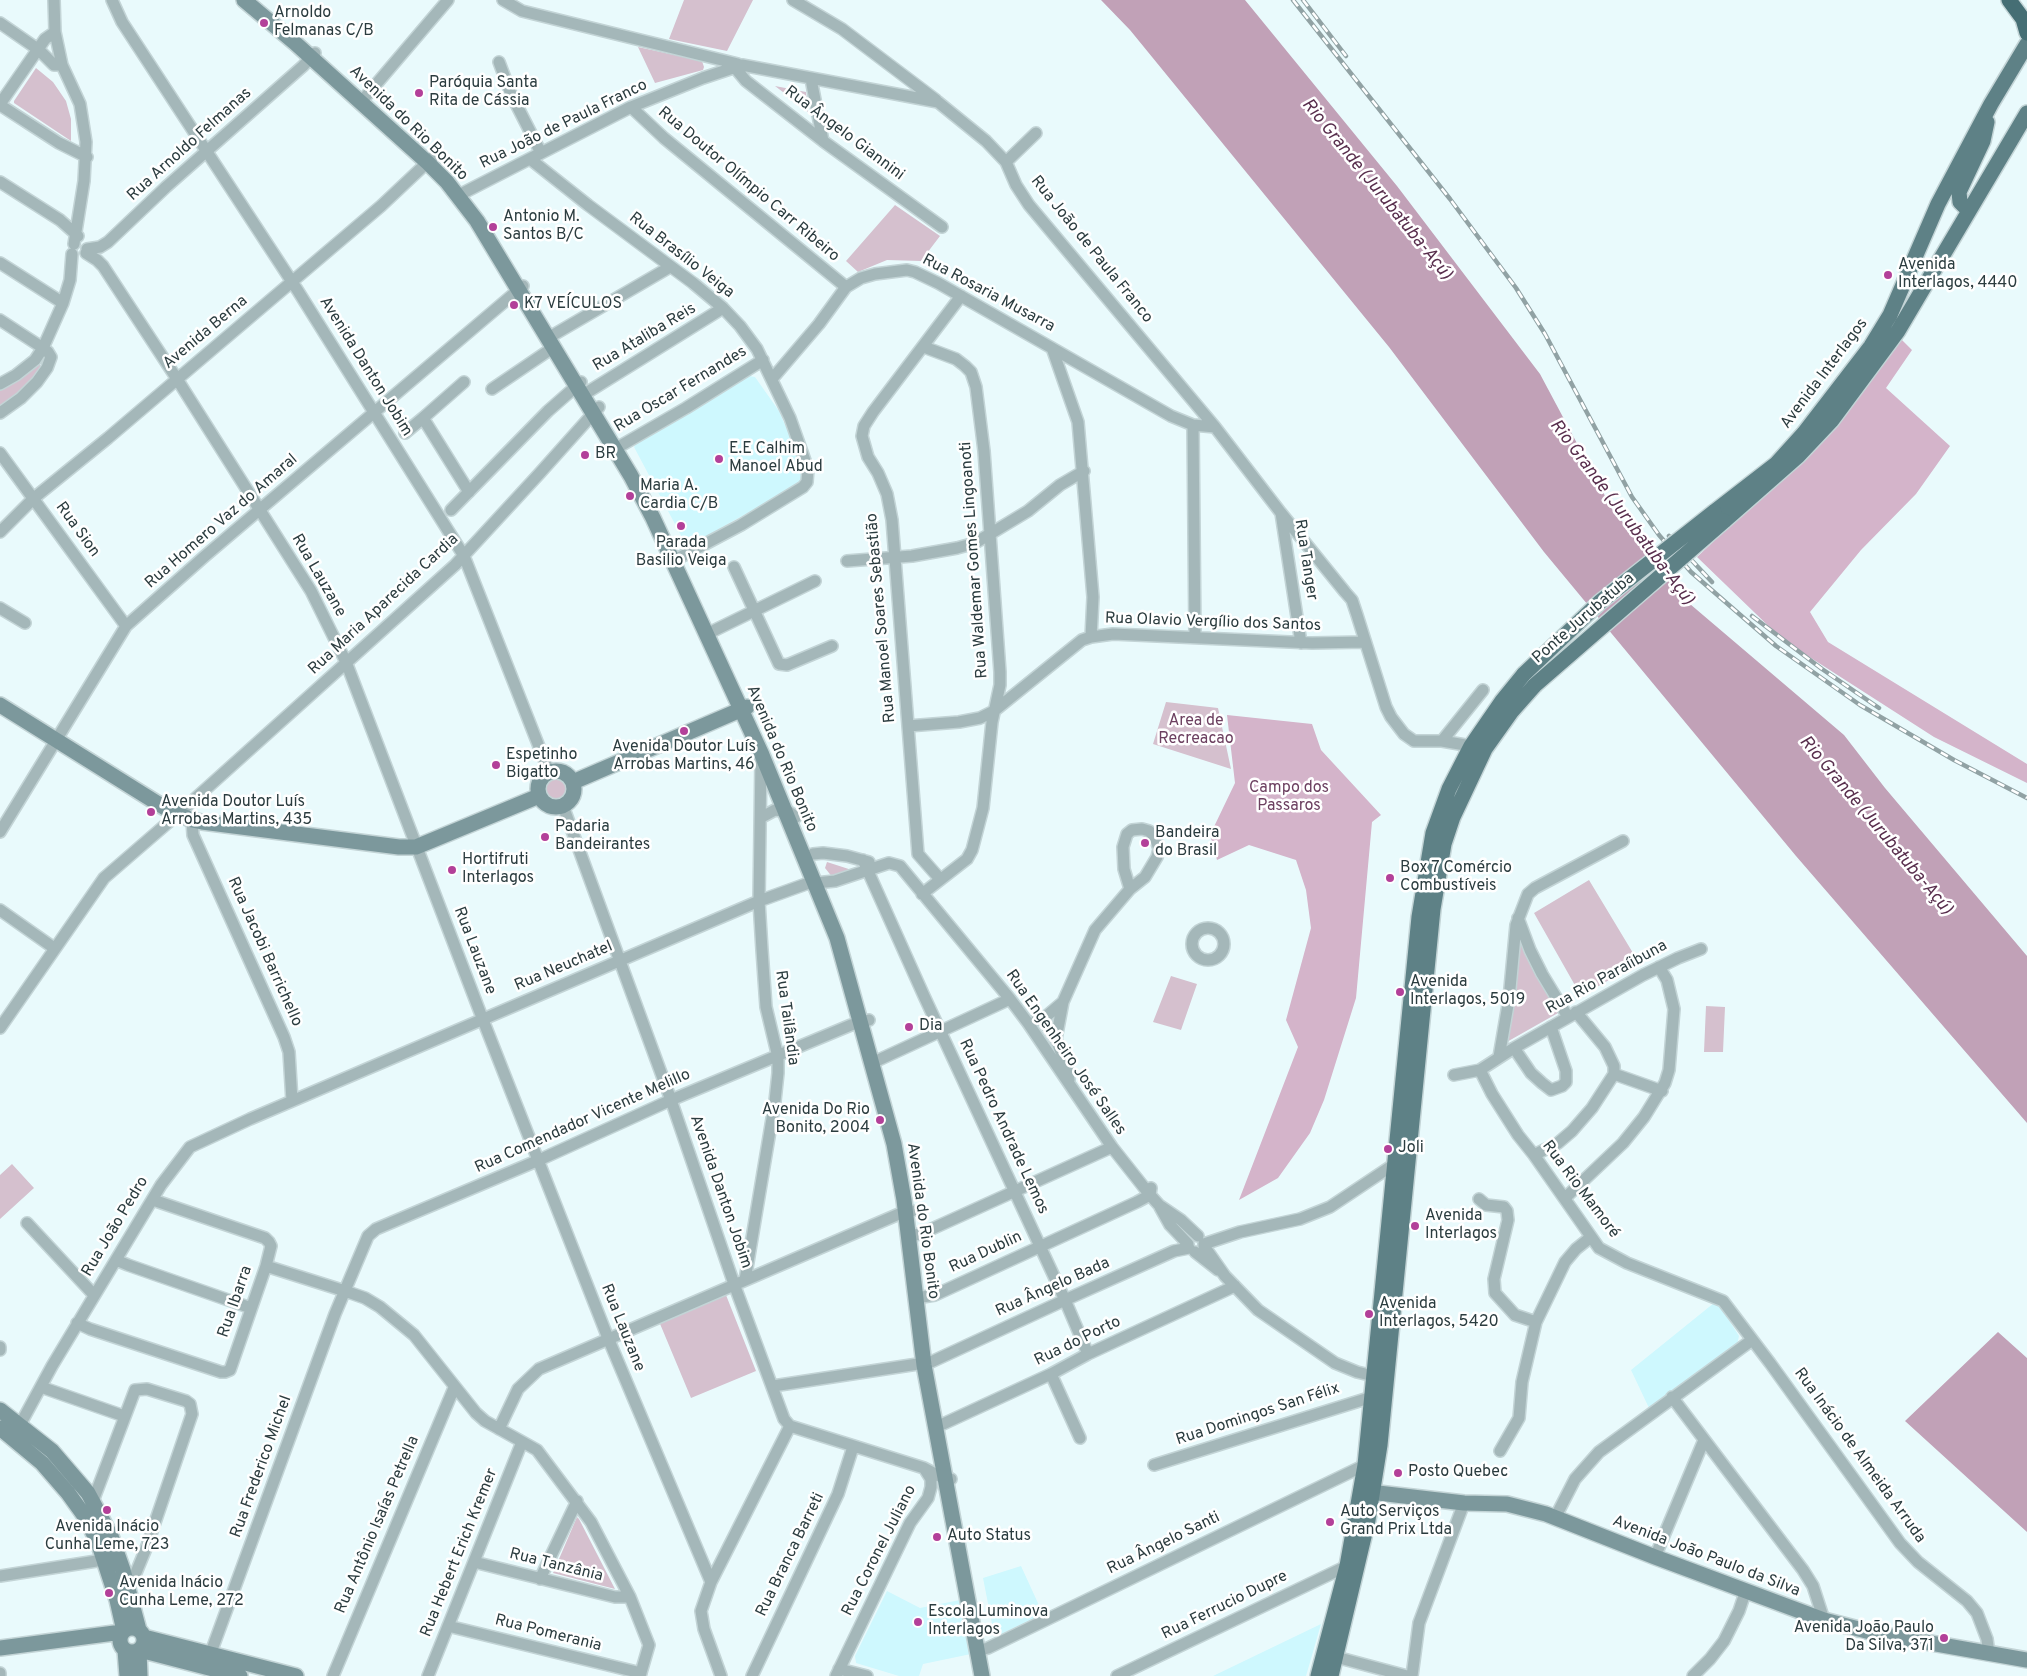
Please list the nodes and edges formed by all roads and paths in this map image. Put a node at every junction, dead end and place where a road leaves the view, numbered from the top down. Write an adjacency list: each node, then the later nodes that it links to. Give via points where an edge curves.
1 (54, 0): 10 (street)
2 (112, 0): 31 (street, Avenida Danton Jobim, via 122,22)
3 (244, 0): 14 (main road, Avenida do Rio Bonito)
4 (254, 0): 14 (main road, Avenida do Rio Bonito)
5 (448, 0): 23 (street)
6 (503, 0): 15 (street, via 522,11)
7 (794, 0): 20 (street, via 842,28)
8 (2009, 0): 11 (highway, via 2023,19)
9 (0, 23): 13 (street)
10 (55, 32): 13 (street, via 45,39); 17 (street)
11 (2027, 33)
12 (2027, 44): 26 (main road, Avenida Interlagos)
13 (39, 50): 17 (street, via 54,65); 25 (street)
14 (313, 55): 23 (main road, Avenida do Rio Bonito); 31 (street, Rua Arnoldo Felmanas)
15 (712, 57): 18 (street); 19 (street)
16 (499, 62): 32 (street, via 511,94)
17 (62, 65): 33 (street, via 80,104)
18 (735, 65): 19 (street, Rua João de Paula Franco); 21 (street, Rua João de Paula Franco); 30 (street, Rua Ângelo Giannini, via 746,81)
19 (716, 74): 27 (street, Rua João de Paula Franco)
20 (904, 76): 22 (street); 24 (street)
21 (811, 79): 22 (street, Rua João de Paula Franco); 30 (street)
22 (890, 93): 24 (street, Rua João de Paula Franco)
23 (363, 100): 35 (main road, Avenida do Rio Bonito)
24 (938, 102): 36 (street, Rua João de Paula Franco, via 986,141)
25 (0, 104): 33 (street, via 59,143)
26 (1991, 104): 39 (main road, via 1983,141 1959,192 1960,202); 77 (main road, Avenida Interlagos, via 1938,204 1890,315 1871,346 1804,433)
27 (631, 107): 32 (street, Rua João de Paula Franco); 45 (street, Rua Doutor Olímpio Carr Ribeiro, via 664,138)
28 (2025, 114): 39 (main road, Avenida Interlagos)
29 (1036, 133): 36 (street)
30 (823, 141): 40 (street, Rua Ângelo Giannini)
31 (206, 152): 41 (street, Rua Arnoldo Felmanas, via 108,242 100,247); 44 (street, Avenida Danton Jobim)
32 (541, 153): 34 (street, Rua João de Paula Franco)
33 (87, 157): 41 (street)
34 (530, 159): 38 (street, Rua João de Paula Franco); 43 (street, Rua Brasílio Veiga)
35 (430, 160): 38 (main road, Avenida do Rio Bonito); 44 (street, Avenida Berna); 46 (main road, Avenida do Rio Bonito)
36 (1006, 162): 67 (street, Rua João de Paula Franco, via 1029,205)
37 (0, 182): 41 (street, Rua Lauzane, via 60,220)
38 (463, 193): 46 (main road, Avenida do Rio Bonito, via 483,220)
39 (1969, 211): 77 (main road, Avenida Interlagos, via 1898,331 1832,420 1798,456)
40 (942, 227)
41 (80, 248): 48 (street); 56 (street, Rua Lauzane, via 103,266)
42 (0, 263): 48 (street)
43 (670, 267): 49 (street, Rua Brasílio Veiga); 51 (street)
44 (292, 281): 56 (street, Avenida Berna); 64 (street, Avenida Danton Jobim)
45 (846, 287): 47 (street, Rua Rosaria Musarra, via 875,274 907,270); 57 (street, Rua Rosaria Musarra)
46 (521, 288): 51 (main road, Avenida do Rio Bonito); 64 (street, Rua Homero Vaz do Amaral)
47 (961, 296): 52 (street, Rua Manoel Soares Sebastião); 54 (street, Rua Rosaria Musarra)
48 (63, 303): 53 (street)
49 (723, 308): 55 (street, Rua Brasílio Veiga); 60 (street, Rua Ataliba Reis)
50 (0, 320): 53 (street)
51 (552, 340): 60 (main road, Avenida do Rio Bonito); 61 (street)
52 (924, 347): 79 (street, Rua Waldemar Gomes Lingoanoti, via 956,359 971,372 980,413); 81 (street, Rua Manoel Soares Sebastião, via 864,426 862,436 868,457 887,494)
53 (43, 348): 59 (street, via 35,360); 63 (street, via 51,357 44,374 21,398)
54 (1052, 348): 66 (street, Rua Rosaria Musarra, via 1171,416); 71 (street, via 1078,422)
55 (763, 360): 57 (street, Rua Brasílio Veiga); 69 (street, Rua Oscar Fernandes)
56 (177, 379): 73 (street, Avenida Berna); 74 (street, Rua Lauzane)
57 (772, 379): 82 (street, Rua Brasílio Veiga, via 808,469 807,482 749,520)
58 (464, 382): 65 (street)
59 (0, 384)
60 (583, 388): 62 (main road, Avenida do Rio Bonito); 72 (street, Rua Ataliba Reis, via 548,411)
61 (492, 389)
62 (596, 409): 69 (main road, Avenida do Rio Bonito); 80 (street, Rua Maria Aparecida Cardia)
63 (0, 412)
64 (375, 412): 74 (street, Rua Homero Vaz do Amaral); 80 (street, Avenida Danton Jobim)
65 (423, 418): 68 (street); 72 (street)
66 (1193, 425): 67 (street, Rua Rosaria Musarra); 92 (street)
67 (1215, 427): 76 (street, Rua João de Paula Franco)
68 (405, 433)
69 (618, 447): 82 (main road, Avenida do Rio Bonito)
70 (0, 453): 73 (street, Rua Sion)
71 (1084, 472): 79 (street, via 1060,485); 91 (street, via 1093,598)
72 (469, 492): 75 (street, Rua Ataliba Reis)
73 (34, 498): 78 (street, Avenida Berna); 89 (street, Rua Sion)
74 (259, 510): 89 (street, Rua Homero Vaz do Amaral); 96 (street, Rua Lauzane, via 311,591)
75 (451, 510)
76 (1281, 513): 93 (street, Rua Tanger); 94 (street, Rua João de Paula Franco, via 1352,600)
77 (1719, 517): 104 (main road, Ponte Jurubatuba, bridge, via 1600,602 1524,674); 156 (main road, Ponte Jurubatuba, bridge, via 1534,685 1485,749 1444,844)
78 (0, 532)
79 (991, 535): 81 (street, via 957,548); 100 (street, Rua Waldemar Gomes Lingoanoti, via 1000,672)
80 (464, 556): 96 (street, Rua Maria Aparecida Cardia); 106 (street, Avenida Danton Jobim)
81 (894, 558): 83 (street); 101 (street, Rua Manoel Soares Sebastião)
82 (676, 560): 90 (main road, Avenida do Rio Bonito); 99 (main road, Avenida do Rio Bonito)
83 (847, 561)
84 (734, 567): 87 (street)
85 (815, 581): 87 (street)
86 (0, 608): 88 (street)
87 (753, 612): 90 (street); 95 (street, via 779,664 787,665)
88 (25, 623)
89 (126, 626): 102 (street, Rua Homero Vaz do Amaral)
90 (713, 631): 99 (main road, Avenida do Rio Bonito)
91 (1090, 636): 92 (street, Rua Olavio Vergílio dos Santos); 100 (street, Rua Olavio Vergílio dos Santos)
92 (1195, 637): 93 (street, Rua Olavio Vergílio dos Santos)
93 (1301, 642): 94 (street, Rua Olavio Vergílio dos Santos)
94 (1365, 642): 103 (street, Rua João de Paula Franco, via 1390,717 1414,741)
95 (832, 646)
96 (346, 662): 111 (street, Rua Maria Aparecida Cardia); 115 (street, Rua Lauzane)
97 (1483, 690): 103 (street)
98 (0, 705): 102 (main road)
99 (744, 708): 105 (main road, Avenida do Rio Bonito); 107 (main road); 110 (main road, Avenida do Rio Bonito)
100 (994, 711): 101 (street, Rua Olavio Vergílio dos Santos, via 959,722); 120 (street, Rua Waldemar Gomes Lingoanoti, via 983,808 972,850 967,858)
101 (908, 726): 117 (street, Rua Manoel Soares Sebastião)
102 (56, 740): 111 (main road, via 165,808); 113 (street, Rua Homero Vaz do Amaral)
103 (1442, 741): 104 (street, Rua João de Paula Franco)
104 (1471, 746): 156 (main road, via 1449,789 1433,833 1418,917)
105 (762, 755): 110 (main road, Avenida do Rio Bonito); 112 (street, Rua Tailândia)
106 (549, 772): 107 (main road, via 560,772); 108 (main road, via 540,780)
107 (573, 782): 109 (main road, via 574,794)
108 (539, 796): 109 (main road, via 546,805); 115 (main road)
109 (562, 806): 129 (street, Avenida Danton Jobim)
110 (791, 814): 112 (street, via 775,810); 116 (main road, Avenida do Rio Bonito); 121 (main road, Avenida do Rio Bonito)
111 (185, 817): 115 (main road); 127 (street, Rua Maria Aparecida Cardia, via 104,878); 153 (street, Rua Jacobi Barrichello, via 284,1037 289,1052)
112 (762, 817): 124 (street, Rua Tailândia)
113 (0, 832)
114 (1623, 841): 126 (street, via 1535,888 1528,894)
115 (416, 847): 135 (street, Rua Lauzane)
116 (812, 854): 118 (street, via 848,856); 121 (main road, Avenida do Rio Bonito)
117 (918, 854): 119 (street); 120 (street)
118 (865, 865): 119 (street, via 889,863); 121 (street, Rua Neuchatel); 140 (street, Rua Pedro Andrade Lemos)
119 (900, 866): 123 (street, Rua Engenheiro José Salles)
120 (940, 879): 123 (street, Rua Waldemar Gomes Lingoanoti)
121 (820, 883): 124 (street, Rua Neuchatel, via 806,884); 136 (main road, Avenida do Rio Bonito, via 844,931)
122 (1130, 889): 122 (street, via 1146,877 1159,849 1155,837 1142,829 1127,834 1123,846 1124,869); 132 (street, via 1095,930)
123 (922, 894): 131 (street, Rua Engenheiro José Salles)
124 (759, 901): 129 (street, Rua Neuchatel); 144 (street, Rua Tailândia, via 766,1007)
125 (0, 910): 127 (street)
126 (1518, 918): 133 (street, via 1538,966); 145 (street)
127 (54, 948): 139 (street, Rua Maria Aparecida Cardia)
128 (1701, 949): 130 (street, Rua Rio Paraíibuna)
129 (618, 961): 135 (street, Rua Neuchatel); 152 (street, Avenida Danton Jobim)
130 (1659, 967): 133 (street, Rua Rio Paraíibuna); 151 (street, via 1674,1009 1669,1070)
131 (1010, 999): 137 (street, Rua Engenheiro José Salles); 140 (street)
132 (1063, 1002): 134 (street); 142 (street)
133 (1572, 1014): 138 (street, Rua Rio Paraíibuna); 148 (street, via 1606,1047)
134 (1043, 1019): 137 (street); 141 (street); 142 (street)
135 (483, 1020): 153 (street, Rua Neuchatel); 157 (street, Rua Lauzane)
136 (865, 1021): 144 (street, Rua Comendador Vicente Melillo); 146 (main road, Avenida do Rio Bonito)
137 (1028, 1023): 141 (street, Rua Engenheiro José Salles)
138 (1551, 1027): 143 (street, Rua Rio Paraíibuna); 143 (street, via 1566,1070 1566,1082 1562,1086 1551,1090 1542,1083)
139 (0, 1028)
140 (941, 1032): 146 (street); 159 (street, Rua Pedro Andrade Lemos)
141 (1035, 1034): 150 (street, Rua Engenheiro José Salles)
142 (1056, 1039): 150 (street, via 1068,1071)
143 (1514, 1048): 145 (street, Rua Rio Paraíibuna)
144 (778, 1057): 152 (street, Rua Comendador Vicente Melillo); 171 (street, Rua Tailândia, via 775,1101)
145 (1499, 1057): 147 (street, Rua Rio Paraíibuna)
146 (876, 1061): 163 (main road, Avenida do Rio Bonito, via 898,1126)
147 (1480, 1070): 149 (street); 155 (street, Rua Rio Mamoré, via 1518,1135)
148 (1614, 1074): 151 (street); 155 (street, via 1572,1131 1558,1143)
149 (1454, 1075)
150 (1069, 1084): 154 (street, Rua Engenheiro José Salles)
151 (1662, 1091): 160 (street, via 1622,1143)
152 (671, 1100): 157 (street, Rua Comendador Vicente Melillo); 171 (street, Avenida Danton Jobim)
153 (292, 1101): 161 (street, Rua João Pedro, via 190,1147)
154 (1112, 1147): 158 (street, Rua Engenheiro José Salles); 159 (street)
155 (1534, 1155): 160 (street, Rua Rio Mamoré)
156 (1402, 1159): 167 (street, Rua Ângelo Bada, via 1323,1210 1300,1220); 186 (main road); 208 (main road, via 1380,1445)
157 (539, 1160): 173 (street, Rua Comendador Vicente Melillo, via 376,1229 361,1248); 181 (street, Rua Lauzane)
158 (1151, 1191): 167 (street, Rua Engenheiro José Salles, via 1170,1225); 168 (street, Rua Dublin)
159 (1016, 1192): 165 (street); 168 (street, Rua Pedro Andrade Lemos)
160 (1565, 1198): 166 (street, Rua Rio Mamoré)
161 (153, 1200): 169 (street, Rua João Pedro); 170 (street, Rua Ibarra, via 265,1238 271,1246)
162 (1480, 1200): 179 (street, via 1486,1205 1504,1207 1507,1211 1508,1220 1494,1279 1495,1293 1515,1315)
163 (909, 1212): 165 (main road, Avenida do Rio Bonito); 171 (street)
164 (27, 1223): 174 (street)
165 (912, 1236): 175 (main road, Avenida do Rio Bonito)
166 (1591, 1237): 176 (street, Rua Rio Mamoré, via 1599,1248 1627,1263); 179 (street, via 1565,1262)
167 (1196, 1245): 172 (street, Rua Engenheiro José Salles); 177 (street, Rua Ângelo Bada, via 1174,1251)
168 (1040, 1246): 175 (street, Rua Dublin, via 935,1295); 177 (street, Rua Pedro Andrade Lemos)
169 (116, 1260): 174 (street, Rua João Pedro); 178 (street)
170 (266, 1266): 173 (street); 178 (street, Rua Ibarra)
171 (740, 1282): 181 (street); 188 (street, Avenida Danton Jobim)
172 (1235, 1286): 183 (street, Rua do Porto); 186 (street, Rua Engenheiro José Salles, via 1258,1310 1335,1363)
173 (345, 1291): 189 (street, via 365,1298 402,1325 435,1359); 235 (street, Rua Frederico Michel)
174 (94, 1295): 180 (street, Rua João Pedro)
175 (920, 1298): 184 (main road, Avenida do Rio Bonito)
176 (1718, 1298): 182 (street, Rua Inácio de Almeida Arruda)
177 (1065, 1300): 183 (street, Rua Pedro Andrade Lemos); 184 (street, Rua Ângelo Bada)
178 (251, 1308): 180 (street, Rua Ibarra, via 228,1372)
179 (1536, 1322): 203 (street, via 1522,1382 1519,1418)
180 (77, 1323): 187 (street, Rua João Pedro)
181 (608, 1338): 198 (street, via 540,1369 527,1379 518,1389); 221 (street, Rua Lauzane)
182 (1752, 1340): 191 (street); 232 (street, Rua Inácio de Almeida Arruda, via 1900,1543 1918,1562 1967,1600 1977,1613)
183 (1088, 1354): 185 (street, Rua do Porto)
184 (927, 1364): 188 (street, Rua Ângelo Bada); 195 (main road, Avenida do Rio Bonito)
185 (1051, 1374): 195 (street, Rua do Porto); 199 (street)
186 (1374, 1376): 190 (main road)
187 (41, 1386): 193 (street); 194 (street, Rua João Pedro)
188 (773, 1386): 196 (street, Avenida Danton Jobim, via 784,1419)
189 (454, 1388): 198 (street, via 476,1413); 242 (street, Rua Antônio Isaías Petrella)
190 (1372, 1397): 204 (street, Rua Domingos San Félix); 205 (main road)
191 (1672, 1397): 200 (street); 214 (street, via 1588,1463 1575,1479)
192 (0, 1410): 194 (main road)
193 (124, 1416): 211 (street); 223 (street, via 132,1394 140,1389 186,1401 192,1408 147,1546)
194 (20, 1425): 211 (main road, via 52,1451)
195 (939, 1425): 207 (main road, Avenida do Rio Bonito)
196 (790, 1426): 202 (street); 221 (street)
197 (0, 1428): 216 (main road, via 42,1463 68,1493 86,1518)
198 (499, 1429): 201 (street)
199 (1080, 1438)
200 (1704, 1440): 215 (street); 225 (street, via 1803,1570 1813,1586)
201 (522, 1442): 212 (street, via 537,1450); 217 (street, Rua Hebert Erich Kremer)
202 (854, 1447): 206 (street); 245 (street, Rua Branca Barreti, via 838,1494)
203 (1500, 1451)
204 (1154, 1465)
205 (1365, 1465): 208 (main road); 231 (street, Rua Ângelo Santi)
206 (924, 1468): 207 (street); 209 (street, Rua Coronel Juliano, via 931,1483)
207 (948, 1479): 210 (main road, Avenida do Rio Bonito)
208 (1367, 1492): 213 (main road, Avenida João Paulo da Silva); 218 (main road); 233 (main road, via 1368,1520)
209 (928, 1498): 210 (street); 236 (street, Rua Coronel Juliano, via 910,1523)
210 (952, 1499): 231 (main road, Avenida do Rio Bonito)
211 (93, 1501): 223 (main road, via 111,1536 123,1570)
212 (577, 1501): 220 (street); 224 (street, via 592,1522)
213 (1464, 1503): 214 (main road, Avenida João Paulo da Silva, via 1507,1504); 253 (street, via 1419,1623)
214 (1555, 1518): 215 (main road, Avenida João Paulo da Silva)
215 (1656, 1558): 222 (main road, Avenida João Paulo da Silva)
216 (103, 1560): 219 (street); 223 (main road)
217 (474, 1562): 220 (street, Rua Tanzânia); 226 (street, Rua Hebert Erich Kremer)
218 (1347, 1566): 249 (street, Rua Ferrucio Dupre); 250 (main road)
219 (0, 1576)
220 (540, 1579): 224 (street, Rua Tanzânia, via 615,1597)
221 (711, 1582): 244 (street, via 702,1611 704,1629)
222 (1746, 1590): 225 (main road, Avenida João Paulo da Silva); 254 (street, via 1724,1641)
223 (123, 1596): 227 (main road, via 115,1617); 229 (main road)
224 (630, 1597): 237 (street, via 649,1645)
225 (1824, 1620): 232 (main road, Avenida João Paulo da Silva, via 1874,1633)
226 (448, 1626): 237 (street, Rua Pomerania); 243 (street, Rua Hebert Erich Kremer)
227 (102, 1634): 228 (main road); 229 (main road)
228 (70, 1640): 229 (main road); 230 (main road)
229 (132, 1641): 235 (main road); 238 (main road); 239 (main road, via 141,1663)
230 (0, 1648)
231 (981, 1650): 247 (main road, Avenida do Rio Bonito); 248 (main road, Avenida do Rio Bonito)
232 (1989, 1654): 234 (main road, Avenida João Paulo da Silva)
233 (1336, 1657): 251 (main road); 252 (street)
234 (2027, 1660)
235 (207, 1666): 240 (main road); 241 (main road)
236 (837, 1672): 246 (street)
237 (640, 1674)
238 (127, 1676)
239 (140, 1676)
240 (240, 1676)
241 (296, 1676)
242 (333, 1676)
243 (428, 1676)
244 (721, 1676)
245 (752, 1676)
246 (867, 1676)
247 (982, 1676)
248 (989, 1676)
249 (1117, 1676)
250 (1318, 1676)
251 (1331, 1676)
252 (1407, 1676)
253 (1412, 1676)
254 (1693, 1676)

